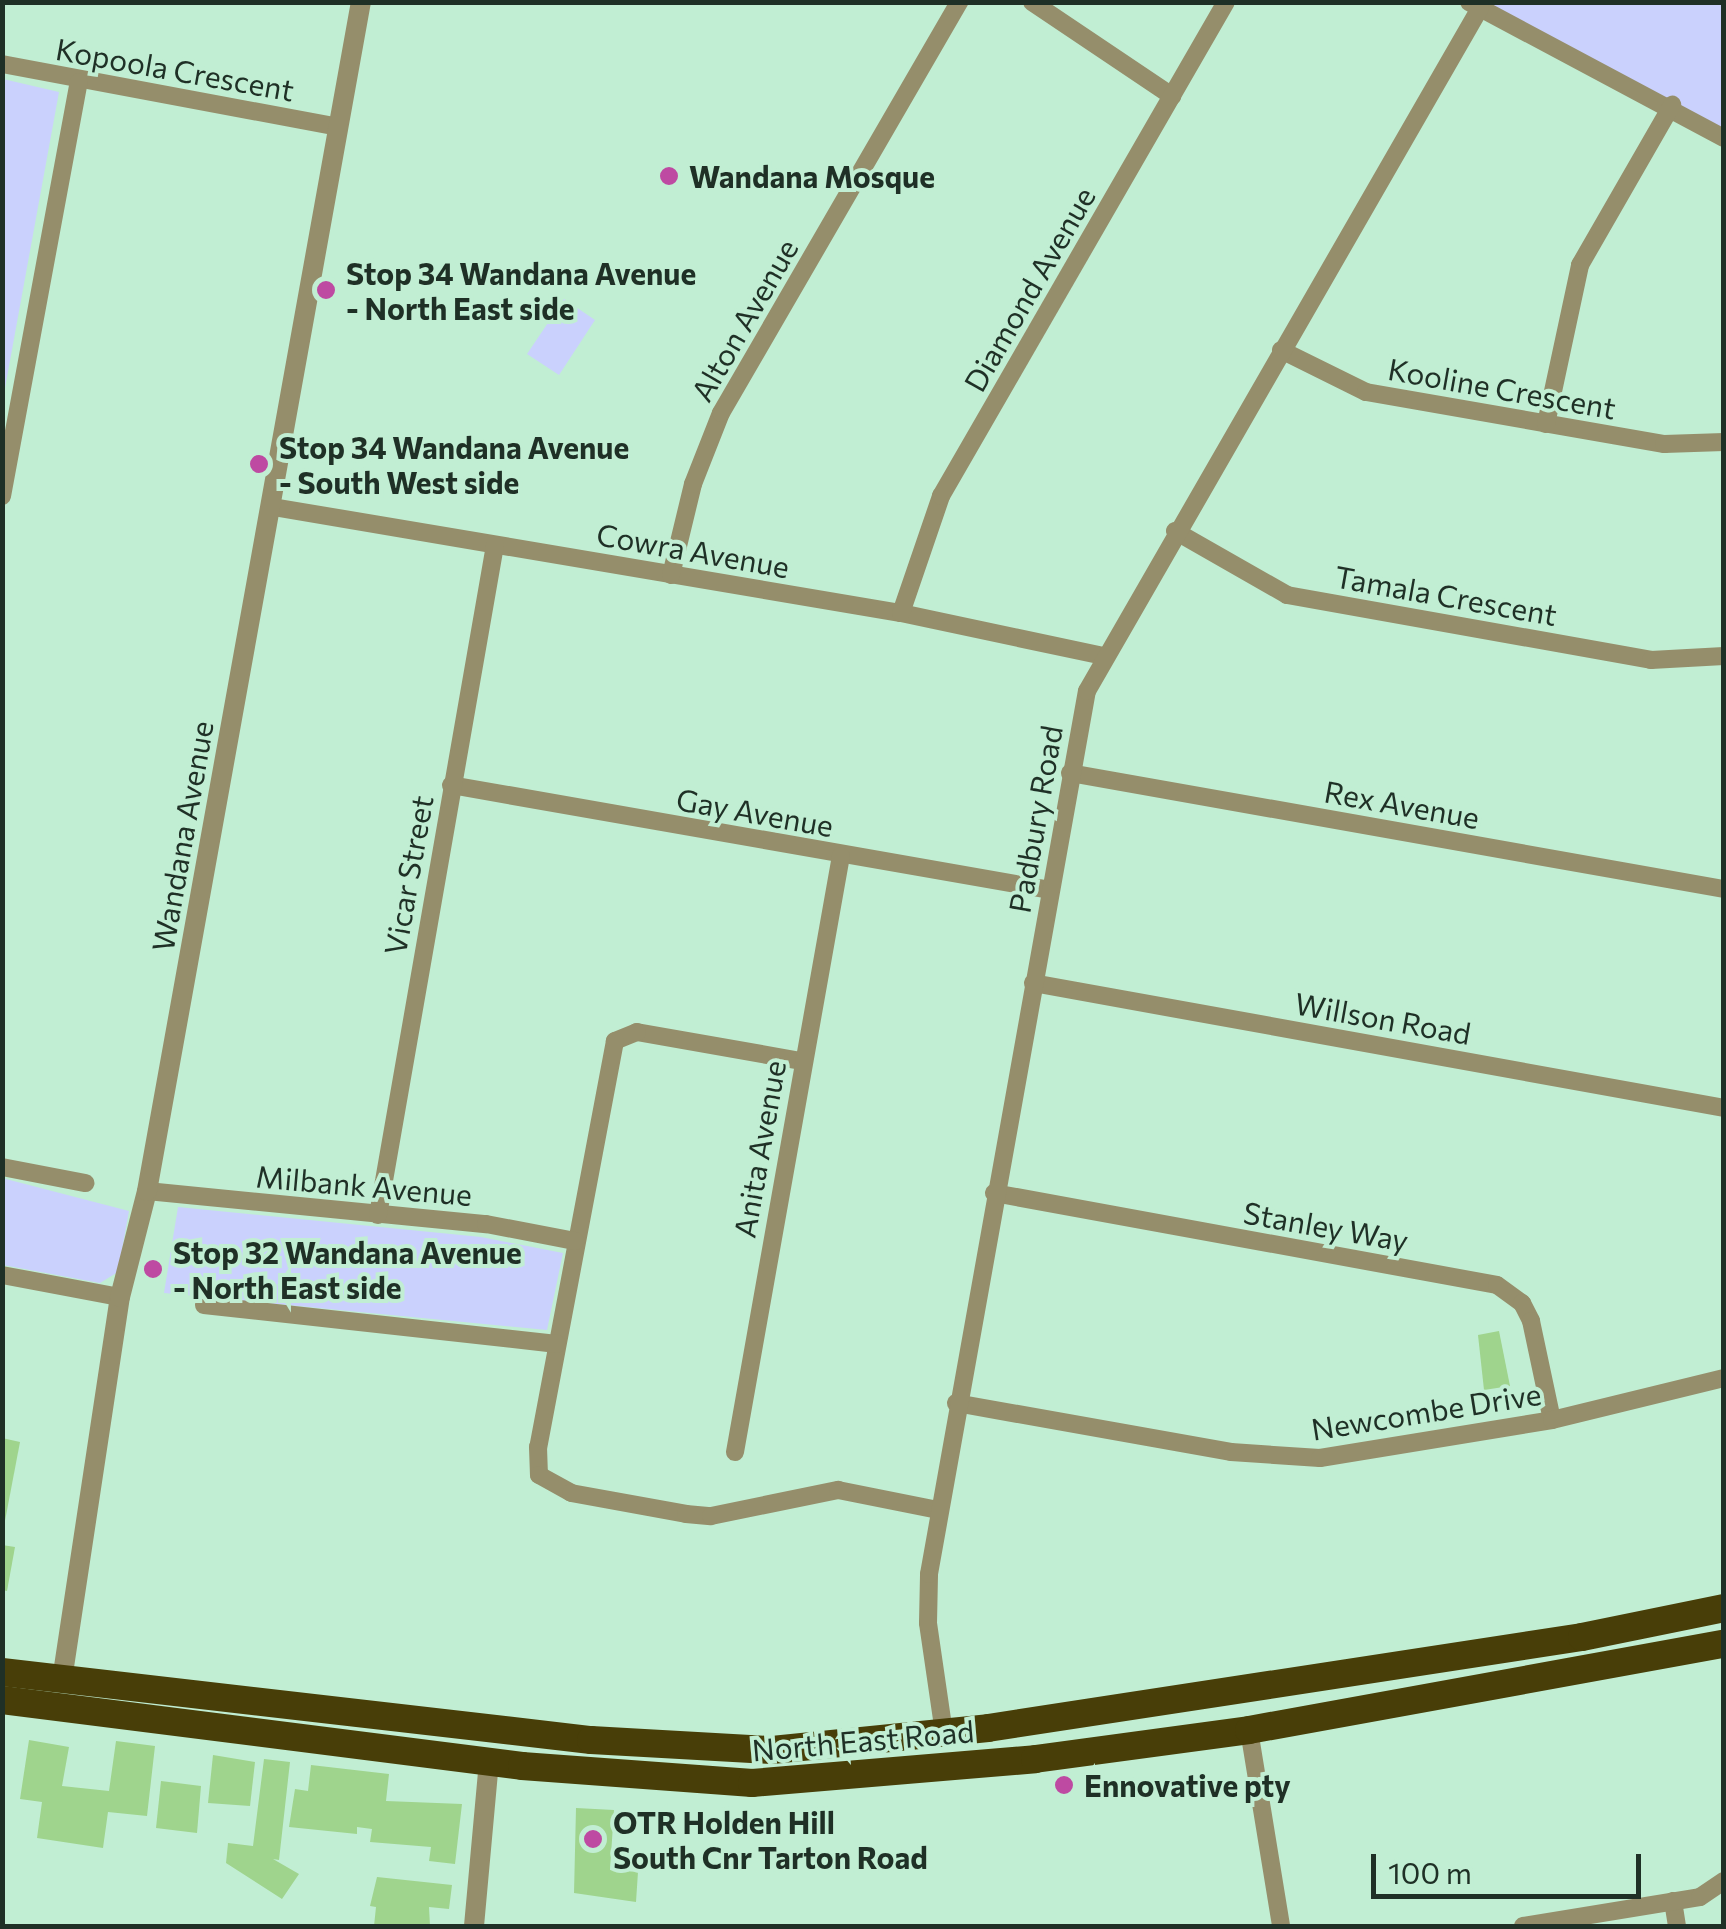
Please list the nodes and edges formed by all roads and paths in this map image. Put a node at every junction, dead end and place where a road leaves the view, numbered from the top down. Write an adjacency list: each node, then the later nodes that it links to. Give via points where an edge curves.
1 (361, 2): 10 (street, Wandana Avenue)
2 (959, 2): 19 (street, Alton Avenue, via 721,412 693,484)
3 (1032, 2): 8 (street)
4 (1226, 2): 8 (street, Diamond Avenue)
5 (1474, 5): 9 (street); 12 (street, Padbury Road)
6 (2, 64): 7 (street, Kopoola Crescent)
7 (80, 82): 10 (street, Kopoola Crescent); 15 (street)
8 (1172, 96): 20 (street, Diamond Avenue, via 941,496)
9 (1672, 105): 11 (street); 13 (street, via 1580,265)
10 (338, 127): 16 (street, Wandana Avenue)
11 (1724, 138)
12 (1280, 350): 13 (street, Kooline Crescent, via 1366,392); 17 (street, Padbury Road)
13 (1546, 424): 14 (street, Kooline Crescent, via 1688,446)
14 (1724, 442)
15 (2, 496)
16 (273, 506): 18 (street, Cowra Avenue); 33 (street, Wandana Avenue)
17 (1174, 530): 21 (street, Padbury Road); 22 (street, Tamala Crescent, via 1287,595 1651,660)
18 (495, 544): 19 (street, Cowra Avenue); 24 (street, Vicar Street)
19 (671, 574): 20 (street, Cowra Avenue)
20 (901, 613): 21 (street, Cowra Avenue)
21 (1102, 656): 23 (street, Padbury Road, via 1086,691)
22 (1724, 656)
23 (1070, 773): 26 (street, Padbury Road); 27 (street, Rex Avenue)
24 (452, 785): 25 (street, Gay Avenue); 35 (street, Vicar Street)
25 (841, 856): 26 (street, Gay Avenue); 29 (street, Anita Avenue)
26 (1050, 890): 28 (street, Padbury Road)
27 (1724, 890)
28 (1033, 982): 30 (street, Willson Road); 34 (street, Padbury Road)
29 (801, 1061): 36 (street, via 637,1032 614,1041); 44 (street, Anita Avenue)
30 (1724, 1108)
31 (2, 1168): 32 (street)
32 (85, 1183)
33 (147, 1191): 35 (street, Milbank Avenue); 38 (street, Wandana Avenue)
34 (994, 1193): 42 (street, Padbury Road); 43 (street, Stanley Way, via 1497,1285 1522,1304 1531,1321)
35 (378, 1215): 36 (street, Milbank Avenue, via 486,1224)
36 (576, 1242): 40 (street)
37 (2, 1275): 38 (street)
38 (120, 1297): 49 (street, Wandana Avenue)
39 (204, 1305): 40 (street)
40 (557, 1344): 45 (street, via 536,1463 549,1486 711,1516 838,1490)
41 (1724, 1378): 43 (street, Newcombe Drive)
42 (956, 1403): 43 (street, Newcombe Drive, via 1293,1459 1364,1455); 45 (street, Padbury Road)
43 (1552, 1420)
44 (735, 1452)
45 (938, 1510): 53 (street, Padbury Road, via 926,1597)
46 (1724, 1608): 53 (highway, North East Road, via 1582,1637)
47 (1724, 1644): 52 (highway, North East Road)
48 (2, 1672): 49 (highway, North East Road)
49 (61, 1694): 50 (highway, North East Road); 51 (highway, North East Road); 55 (highway, North East Road)
50 (2, 1700)
51 (493, 1728): 53 (highway, North East Road, via 772,1750); 55 (highway)
52 (1249, 1730): 54 (highway, North East Road); 60 (street)
53 (944, 1734): 54 (highway, via 967,1748); 56 (highway)
54 (1035, 1758): 56 (highway, North East Road)
55 (489, 1762): 56 (highway, North East Road, via 693,1782); 59 (street)
56 (912, 1770)
57 (1724, 1881): 58 (street, via 1700,1897)
58 (1673, 1901): 61 (street); 62 (street)
59 (474, 1926)
60 (1281, 1926)
61 (1522, 1926)
62 (1677, 1926)

